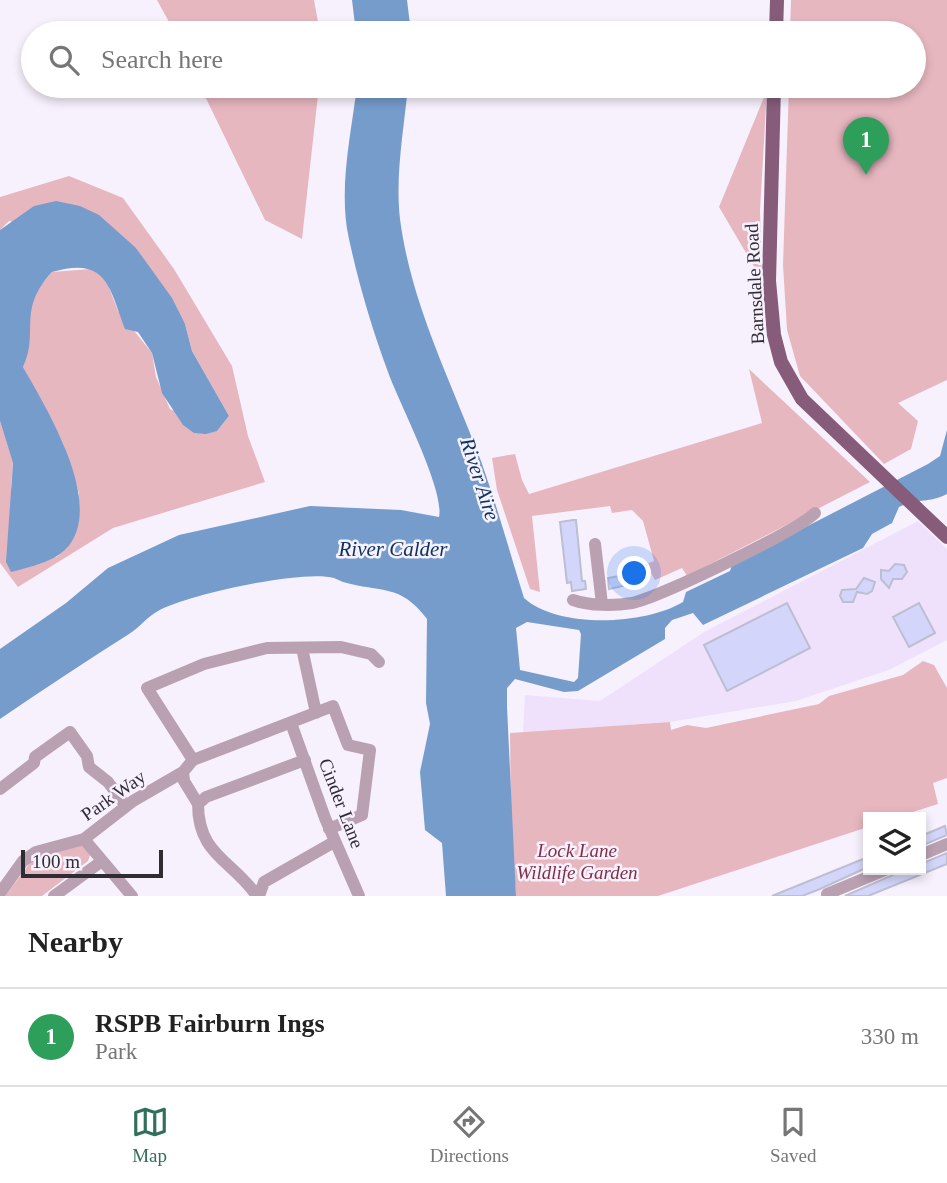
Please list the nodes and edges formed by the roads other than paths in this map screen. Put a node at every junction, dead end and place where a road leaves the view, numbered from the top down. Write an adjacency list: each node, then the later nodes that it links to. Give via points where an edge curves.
1 (777, 0): 2 (main road)
2 (776, 21)
3 (773, 98): 5 (main road, Barnsdale Road, via 768,227 777,351 802,399)
4 (815, 513): 8 (street, via 722,564 656,593 632,603)
5 (947, 537)
6 (595, 544): 8 (street)
7 (573, 600): 8 (street)
8 (602, 604)
9 (302, 648): 10 (street, via 358,650); 11 (street); 13 (street, via 267,648 204,664 147,688)
10 (379, 662)
11 (316, 713): 12 (street, Park Way); 19 (street, Park Way, via 333,706 348,745 370,750 362,815)
12 (291, 723): 13 (street, Park Way); 14 (street, Cinder Lane)
13 (193, 760): 15 (street, Park Way)
14 (305, 760): 17 (street); 19 (street, Cinder Lane)
15 (183, 772): 17 (street, via 184,781); 18 (street, Park Way)
16 (0, 789): 18 (street, via 70,732 89,767)
17 (202, 801): 29 (street, via 202,837)
18 (126, 806): 20 (street, Park Way)
19 (332, 835): 29 (street, via 264,882); 30 (street, Cinder Lane)
20 (84, 839): 23 (street); 25 (street, Park Way, via 36,852 23,861)
21 (947, 844): 22 (street)
22 (926, 853)
23 (102, 861): 27 (street); 28 (street)
24 (873, 875): 26 (street)
25 (0, 893)
26 (827, 894)
27 (54, 896)
28 (132, 896)
29 (258, 896)
30 (359, 896)

